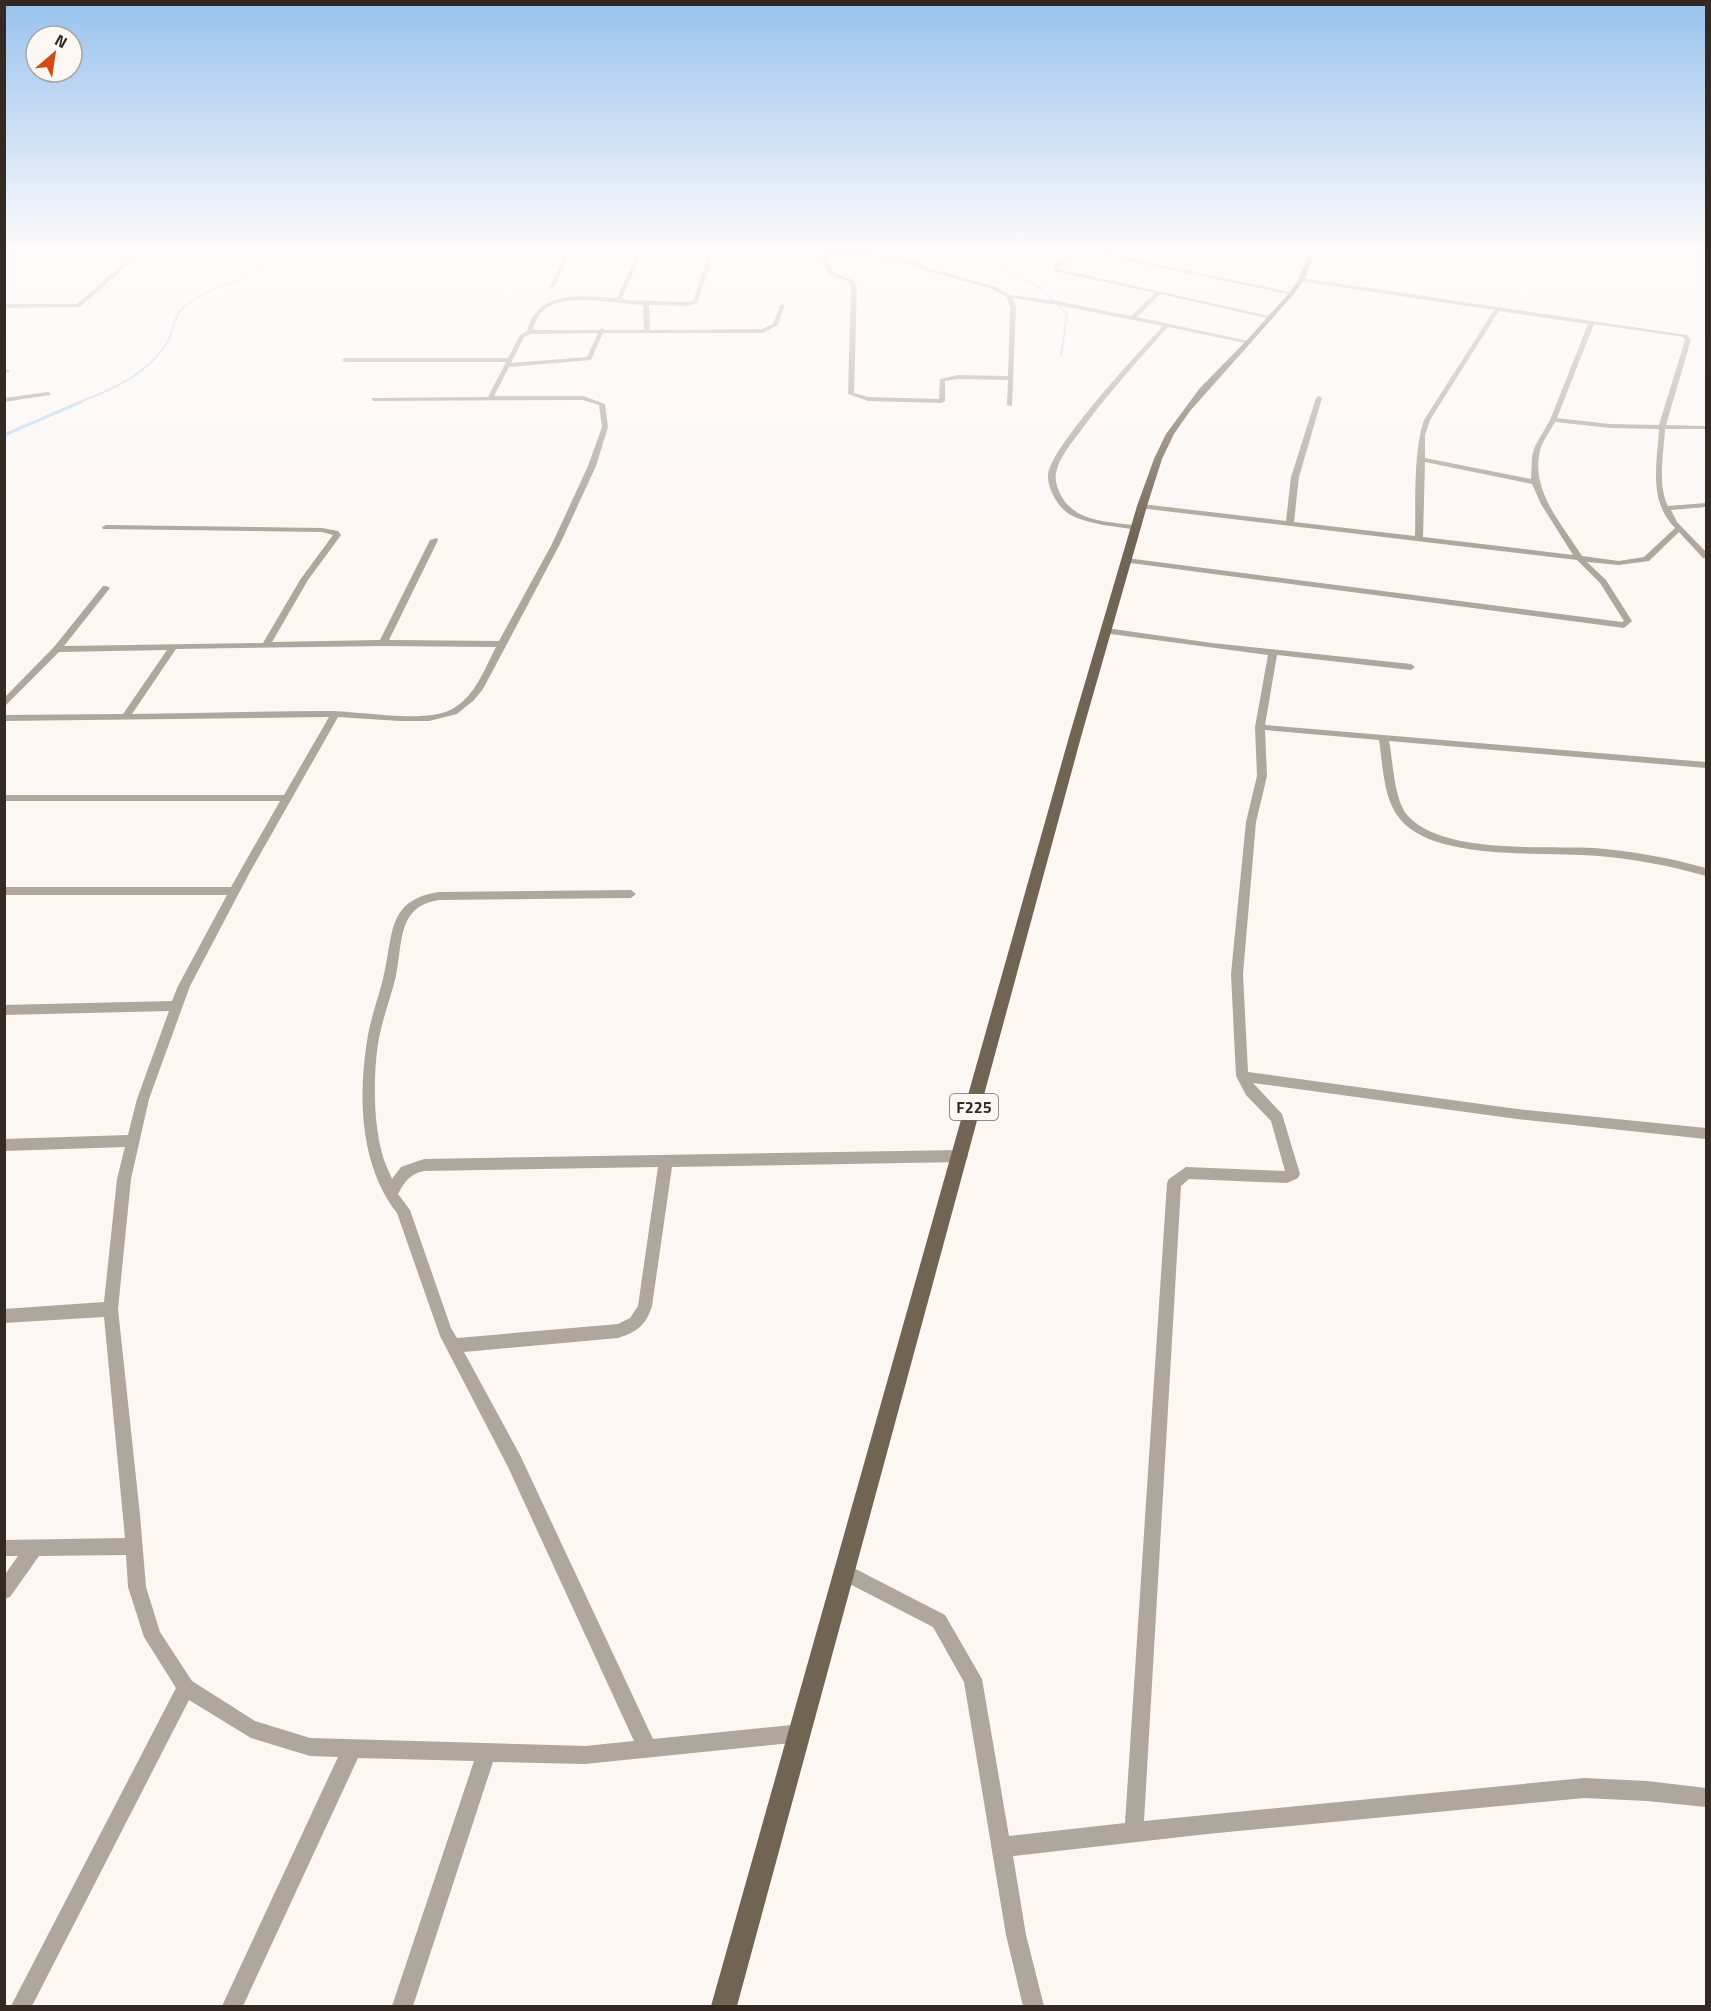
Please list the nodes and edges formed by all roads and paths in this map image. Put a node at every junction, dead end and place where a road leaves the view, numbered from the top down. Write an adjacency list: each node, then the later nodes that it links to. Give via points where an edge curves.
1 (517, 347): 11 (street)
2 (594, 347): 11 (street, via 589,359)
3 (852, 347): 12 (street, via 851,394 868,399 942,401 942,380)
4 (1012, 347): 12 (street)
5 (1146, 347): 29 (street, via 1063,450 1052,473 1057,493 1067,508 1079,516)
6 (1245, 347): 25 (main road, F225, via 1203,390 1176,426 1158,459)
7 (1473, 347): 22 (street, via 1427,420)
8 (1582, 347): 19 (street)
9 (1686, 347): 20 (street)
10 (345, 360): 11 (street)
11 (509, 362): 14 (street)
12 (1011, 378): 18 (street)
13 (48, 394): 17 (street)
14 (490, 398): 16 (street); 39 (street, via 595,400 602,404 605,427 592,466 556,544)
15 (1319, 398): 27 (street, via 1295,477)
16 (374, 399)
17 (4, 400)
18 (1010, 405)
19 (1553, 420): 20 (street); 23 (street, via 1535,456)
20 (1662, 427): 21 (street); 26 (street, via 1659,484)
21 (1704, 428)
22 (1420, 459): 23 (street); 31 (street)
23 (1535, 482): 34 (street)
24 (1707, 505): 26 (street)
25 (1142, 506): 27 (street); 29 (main road, F225)
26 (1666, 508): 30 (street)
27 (1290, 522): 31 (street)
28 (106, 527): 40 (street, via 335,533 337,536 303,580)
29 (1136, 528): 35 (main road, F225)
30 (1679, 528): 33 (street); 34 (street, via 1646,559 1636,562)
31 (1419, 539): 34 (street)
32 (434, 540): 38 (street)
33 (1707, 556)
34 (1579, 558): 35 (street, via 1614,597 1628,621 1624,625)
35 (1126, 560): 37 (main road, F225)
36 (106, 588): 42 (street)
37 (1106, 631): 43 (street); 64 (main road, F225)
38 (383, 643): 39 (street); 40 (street)
39 (502, 644): 46 (street, via 478,689 456,711 442,716 398,718)
40 (267, 645): 41 (street)
41 (174, 646): 42 (street); 47 (street)
42 (57, 649): 45 (street)
43 (1273, 653): 44 (street); 49 (street)
44 (1411, 667)
45 (4, 704)
46 (335, 714): 47 (street); 53 (street)
47 (125, 717): 48 (street)
48 (4, 718)
49 (1260, 727): 50 (street); 60 (street, via 1262,776 1251,822 1238,974)
50 (1384, 739): 51 (street); 54 (street, via 1402,816 1427,836 1447,842 1529,850 1594,852 1680,864)
51 (1707, 765)
52 (4, 798): 53 (street)
53 (288, 798): 56 (street)
54 (1707, 872)
55 (4, 891): 56 (street)
56 (235, 891): 58 (street)
57 (632, 894): 66 (street, via 439,896 425,898 406,911 400,920 373,1039 369,1077 375,1153)
58 (177, 1006): 59 (street); 62 (street, via 143,1099)
59 (4, 1010)
60 (1242, 1076): 61 (street, via 1517,1114); 81 (street, via 1277,1118 1293,1174 1287,1177 1186,1173 1174,1183)
61 (1707, 1134)
62 (133, 1141): 63 (street); 67 (street, via 124,1179)
63 (4, 1145)
64 (961, 1156): 65 (street); 73 (main road, F225)
65 (666, 1160): 66 (street, via 424,1166 411,1168 400,1176); 69 (street, via 645,1306 632,1327)
66 (391, 1195): 69 (street, via 403,1210)
67 (111, 1309): 68 (street); 70 (street)
68 (4, 1316)
69 (452, 1346): 78 (street, via 514,1461)
70 (134, 1546): 71 (street); 75 (street, via 137,1587 153,1637)
71 (35, 1547): 72 (street); 74 (street)
72 (4, 1548)
73 (844, 1572): 76 (main road, F225); 82 (street, via 939,1621 960,1656 973,1679)
74 (4, 1591)
75 (186, 1687): 77 (street, via 251,1729 310,1747); 83 (street)
76 (801, 1733): 78 (street); 86 (main road, F225)
77 (352, 1749): 79 (street); 84 (street)
78 (648, 1749): 79 (street, via 585,1755)
79 (486, 1754): 85 (street)
80 (1707, 1798): 81 (street, via 1584,1788)
81 (1134, 1832): 82 (street)
82 (1001, 1847): 87 (street)
83 (21, 2007)
84 (232, 2007)
85 (403, 2007)
86 (724, 2007)
87 (1033, 2007)

